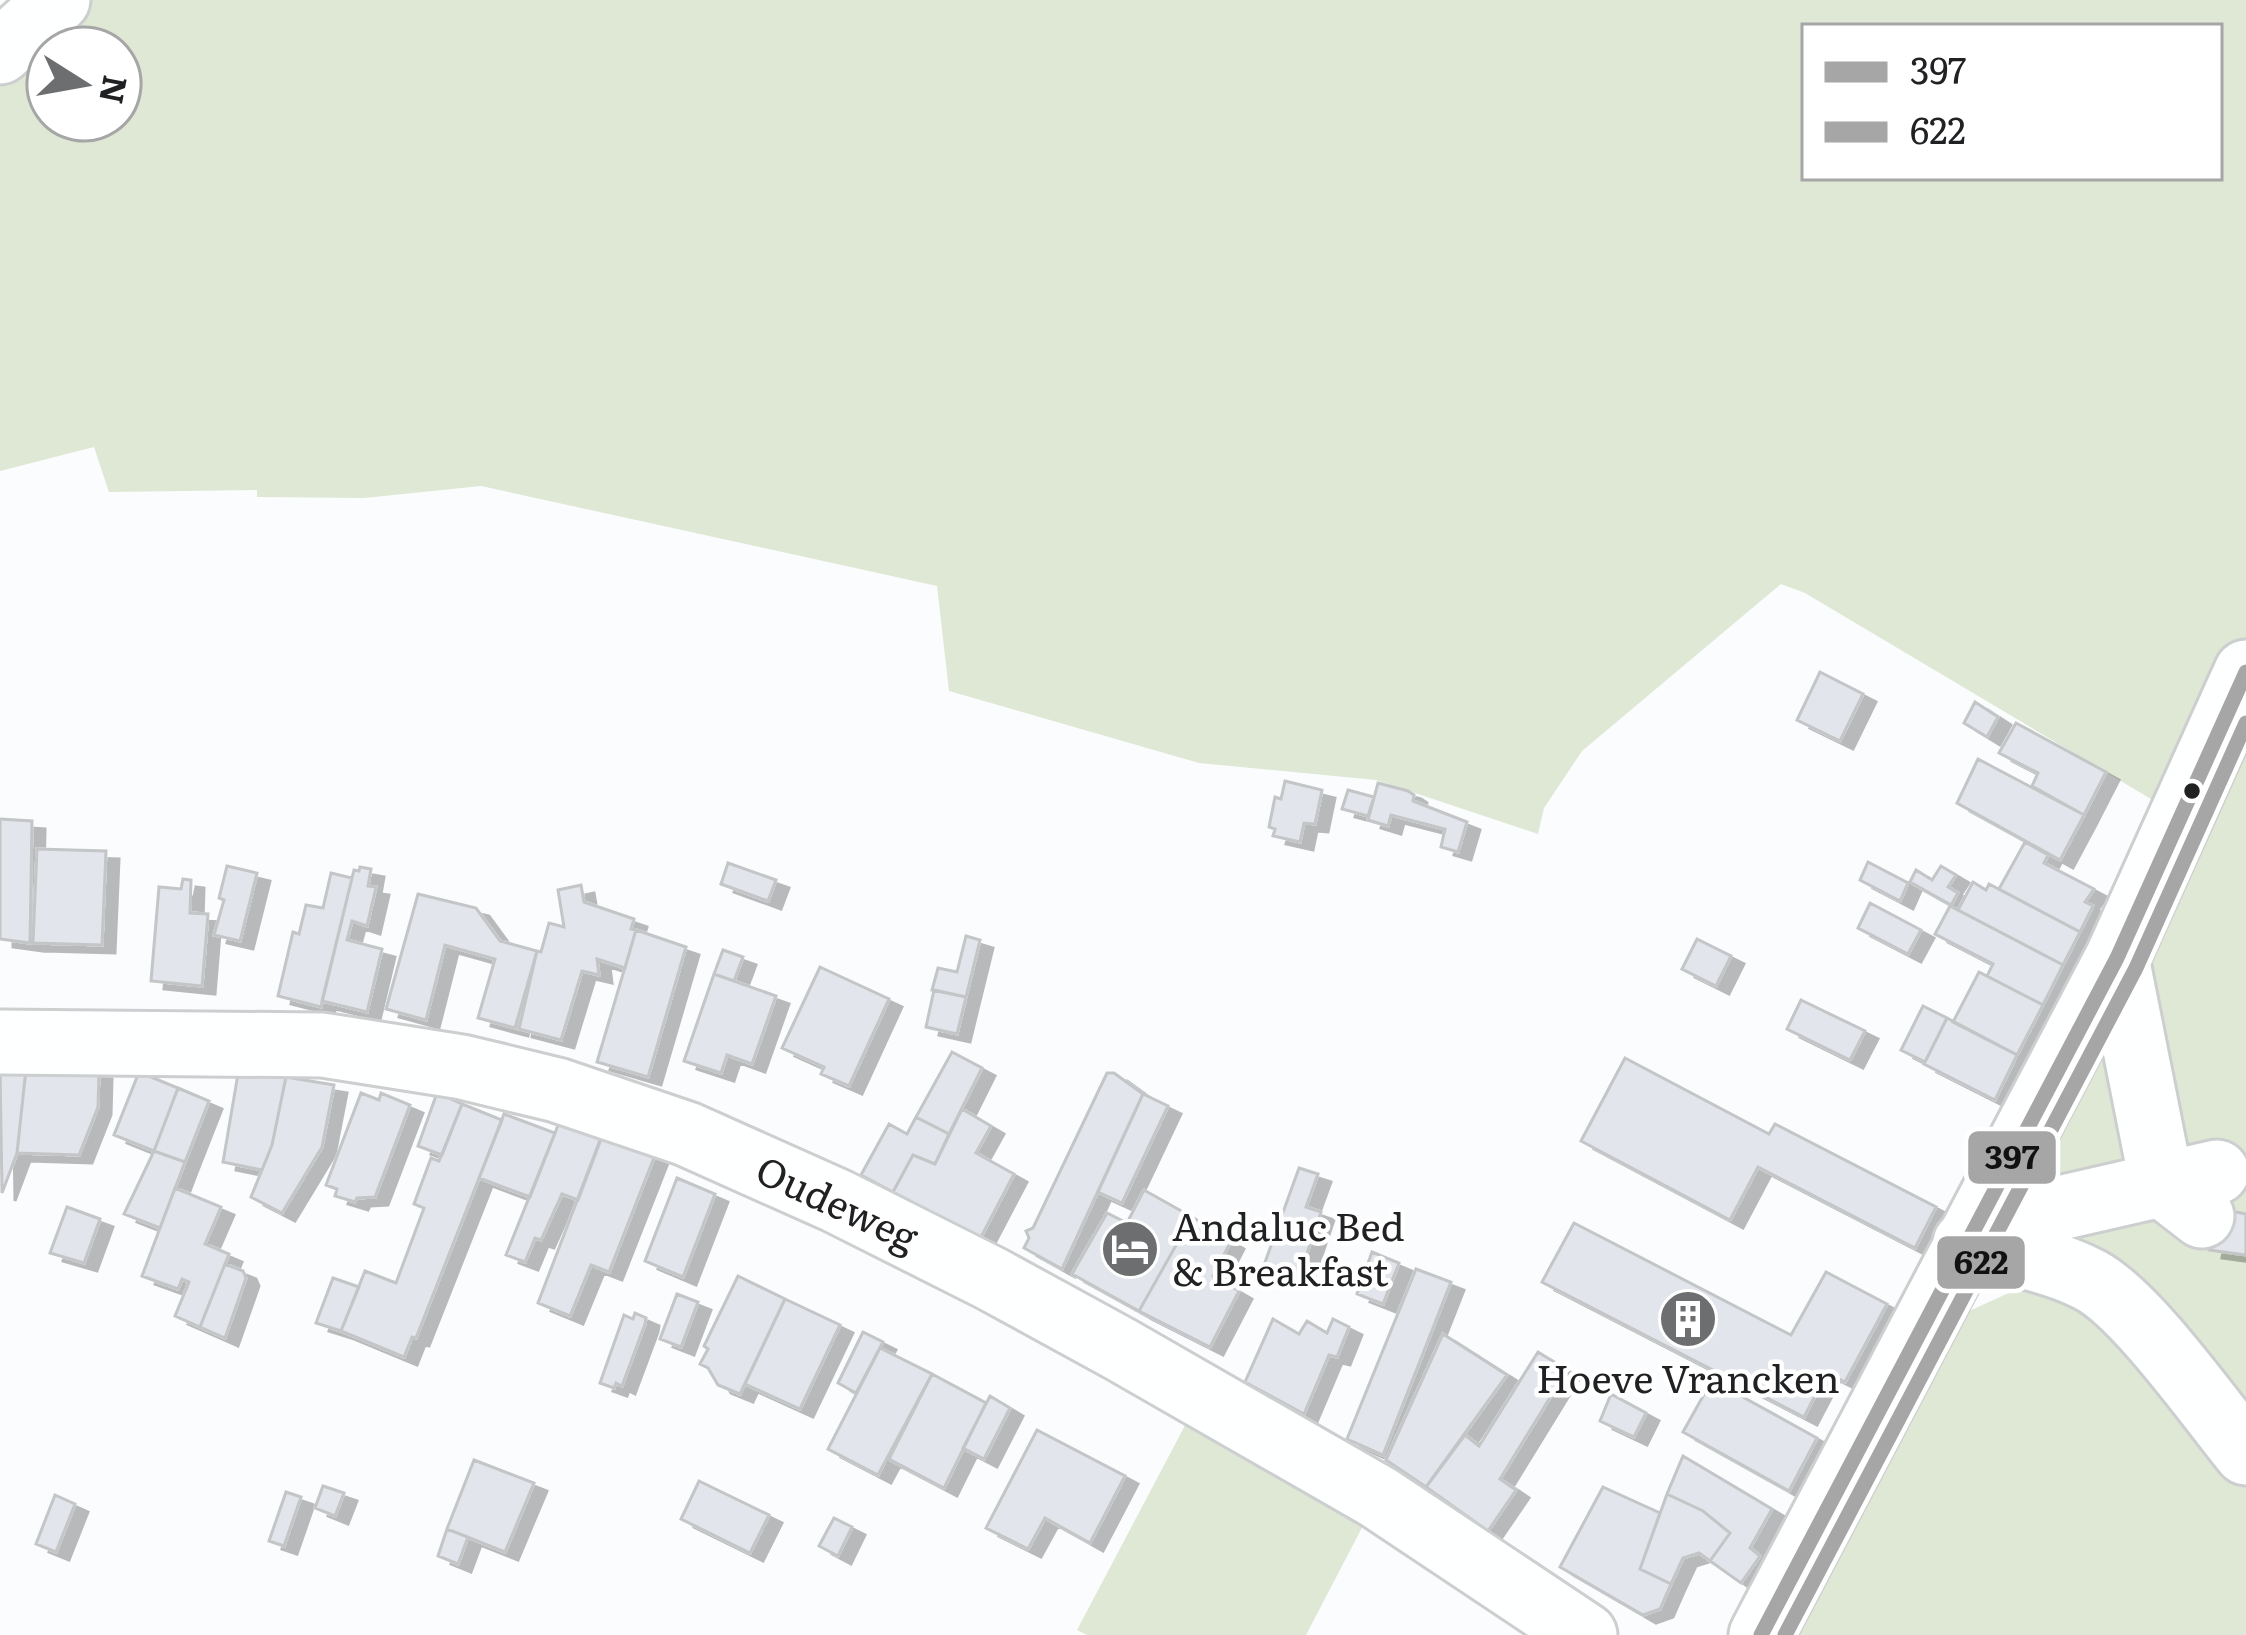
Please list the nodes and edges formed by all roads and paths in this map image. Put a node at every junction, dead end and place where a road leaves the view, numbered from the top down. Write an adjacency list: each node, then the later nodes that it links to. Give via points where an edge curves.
1 (58, 0): 2 (street)
2 (0, 52)
3 (2246, 672): 4 (street)
4 (2117, 958): 6 (street); 6 (street, via 2194,1191 2012,1219)
5 (0, 1042): 8 (street, Oudeweg, via 322,1045 463,1066 687,1134 934,1250 1140,1360 1378,1497)
6 (1965, 1243): 7 (street, via 2093,1281 2142,1326); 9 (street)
7 (2246, 1453)
8 (1585, 1635)
9 (1761, 1635)

